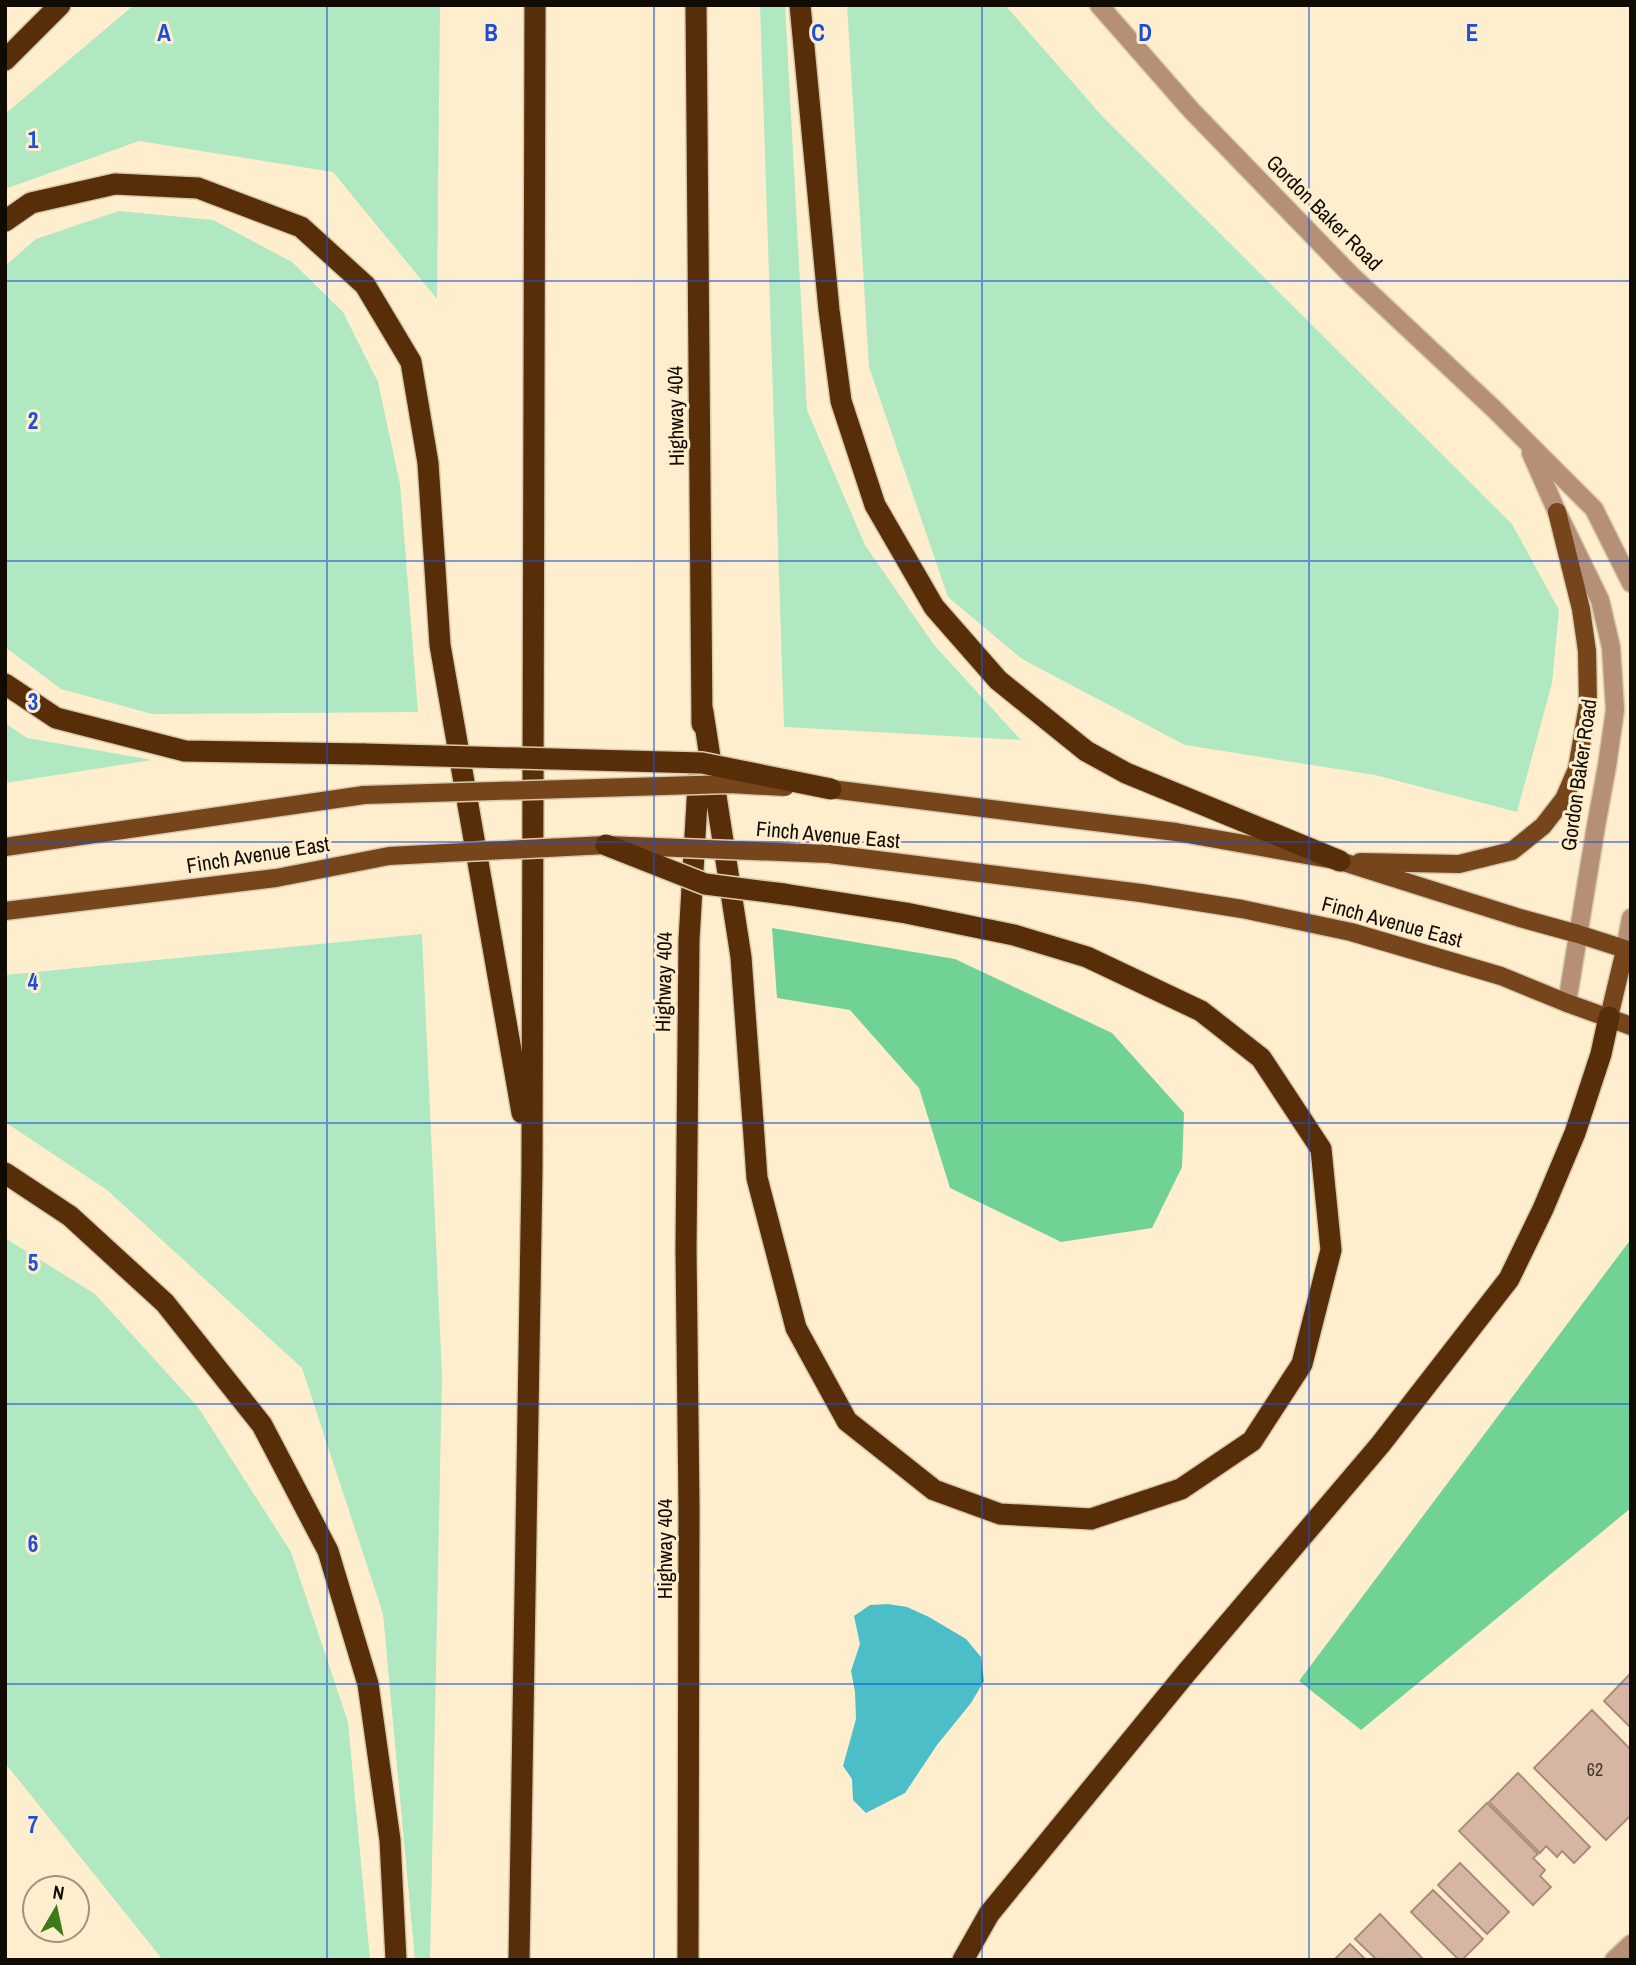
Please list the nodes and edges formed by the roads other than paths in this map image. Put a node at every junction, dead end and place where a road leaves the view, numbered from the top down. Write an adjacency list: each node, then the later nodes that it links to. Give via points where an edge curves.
1 (60, 5): 6 (highway)
2 (535, 5): 24 (highway)
3 (696, 5): 12 (highway, Highway 404)
4 (800, 5): 16 (highway, via 841,401 875,505 934,607 998,680 1086,751)
5 (1099, 5): 8 (street, Gordon Baker Road, via 1191,110 1341,264)
6 (5, 60)
7 (5, 221): 24 (highway, via 31,202 115,184 198,188 301,227 365,285 411,362 428,463 440,645)
8 (1527, 443): 9 (street, Gordon Baker Road); 10 (street, Gordon Baker Road, via 1594,509)
9 (1557, 512): 16 (main road, via 1587,652 1588,705 1577,769 1564,799 1543,826 1512,851 1460,864); 19 (street, Gordon Baker Road, via 1600,600 1611,647 1615,710)
10 (1631, 583)
11 (5, 684): 13 (highway, bridge, via 55,718 185,751 702,763)
12 (703, 712): 14 (highway, bridge, via 741,957 757,1178 796,1328 847,1421 934,1490 1000,1514 1091,1519 1181,1489 1252,1441 1301,1364 1331,1250 1321,1149 1261,1058 1201,1011 1087,957 1014,935 906,913 784,894 705,884); 29 (highway, Highway 404, via 689,940)
13 (831, 789): 15 (main road, Finch Avenue East, bridge, via 729,784 364,795); 16 (main road, Finch Avenue East, via 1175,832)
14 (606, 845): 17 (main road, Finch Avenue East, bridge, via 389,856 276,878); 21 (main road, Finch Avenue East, bridge, via 829,854 1242,909 1351,932 1501,976)
15 (5, 847)
16 (1340, 861): 19 (main road, Finch Avenue East)
17 (5, 911)
18 (1631, 918): 20 (street)
19 (1578, 934): 20 (main road, Finch Avenue East); 21 (street, Gordon Baker Road)
20 (1628, 950): 22 (main road)
21 (1567, 1003): 22 (main road, Finch Avenue East)
22 (1609, 1017): 23 (main road, Finch Avenue East); 30 (highway, via 1575,1133 1509,1279 1380,1445 989,1914)
23 (1631, 1026)
24 (531, 1170): 28 (highway)
25 (5, 1173): 27 (highway, via 70,1216 165,1303 261,1425 328,1551 368,1684 390,1840)
26 (1631, 1944): 31 (street)
27 (396, 1960)
28 (519, 1960)
29 (688, 1960)
30 (963, 1960)
31 (1614, 1960)

